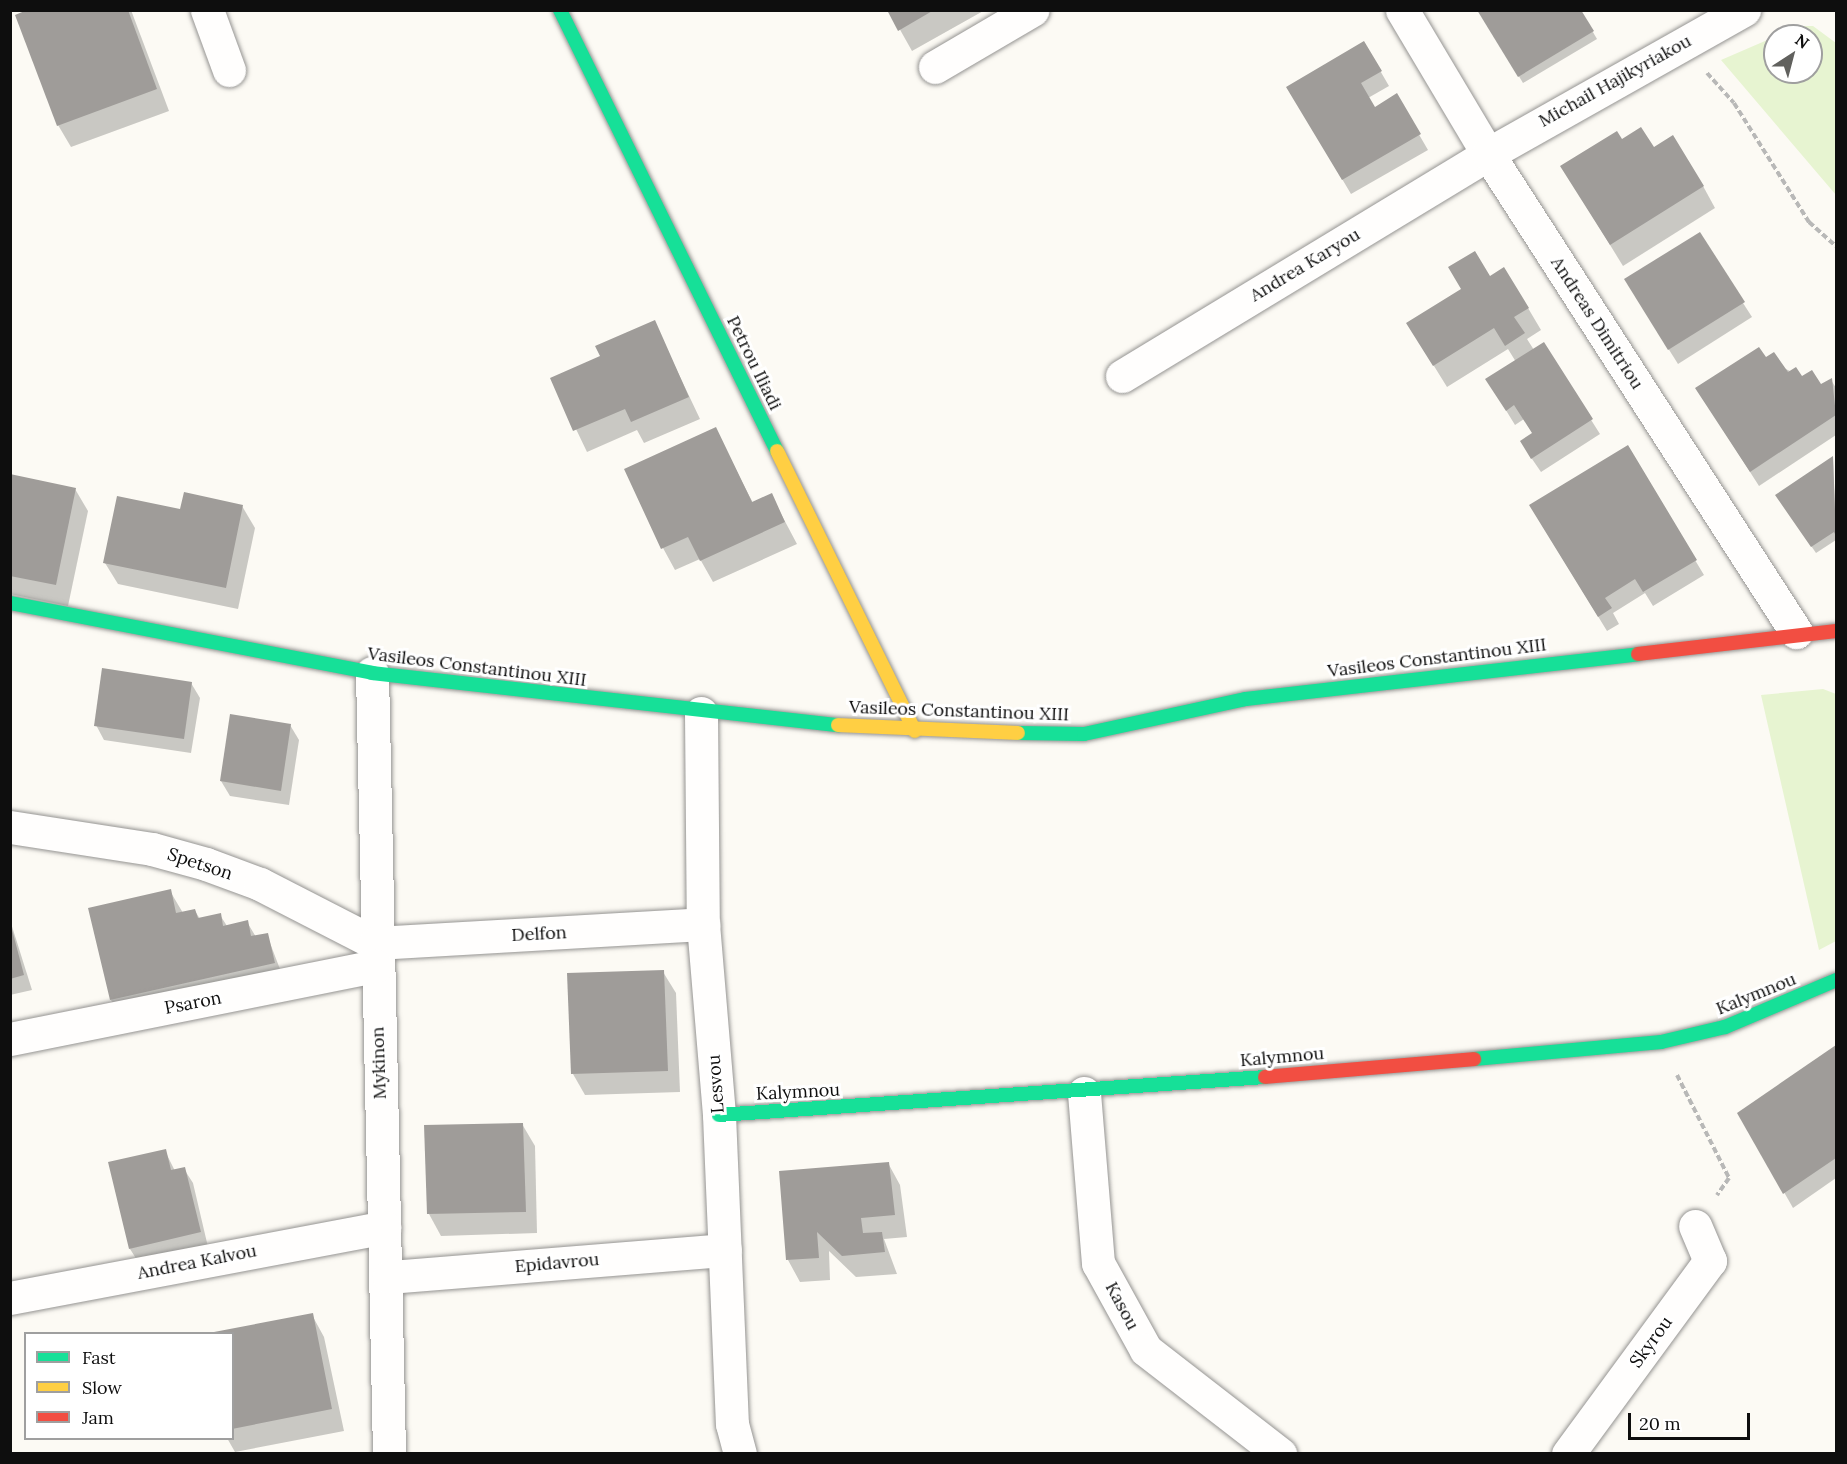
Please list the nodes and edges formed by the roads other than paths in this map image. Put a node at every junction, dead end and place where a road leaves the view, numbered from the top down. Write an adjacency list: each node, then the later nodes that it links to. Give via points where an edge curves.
1 (207, 10): 7 (street)
2 (560, 10): 15 (street, Petrou Iliadi)
3 (1032, 10): 6 (street)
4 (1402, 10): 8 (street, Andreas Dimitriou)
5 (1744, 10): 8 (street, Michail Hajikyriakou)
6 (935, 67)
7 (229, 70)
8 (1488, 153): 9 (street, Andrea Karyou); 12 (street, Andreas Dimitriou)
9 (1122, 376)
10 (10, 603): 13 (street, Vasileos Constantinou XIII)
11 (1836, 631): 12 (street, Vasileos Constantinou XIII)
12 (1796, 632): 15 (street, Vasileos Constantinou XIII, via 1246,699 1084,734)
13 (372, 673): 14 (street, Vasileos Constantinou XIII); 18 (street, Mykinon)
14 (701, 713): 15 (street, Vasileos Constantinou XIII); 17 (street, Lesvou)
15 (915, 731)
16 (10, 827): 18 (street, Spetson, via 152,849 206,864 260,884)
17 (703, 924): 18 (street, Delfon); 22 (street, Lesvou)
18 (375, 955): 20 (street, Psaron); 24 (street, Mykinon)
19 (1836, 980): 21 (street, Kalymnou, via 1725,1027 1661,1042)
20 (10, 1039)
21 (1084, 1093): 22 (street, Kalymnou); 30 (street, Kasou, via 1098,1263 1140,1341)
22 (719, 1114): 25 (street, Lesvou)
23 (1695, 1226): 31 (street, Skyrou, via 1710,1261)
24 (384, 1227): 26 (street, Mykinon); 27 (street, Andrea Kalvou)
25 (725, 1250): 26 (street, Epidavrou); 29 (street, Lesvou, via 732,1424)
26 (389, 1277): 28 (street, Mykinon)
27 (10, 1298)
28 (390, 1454)
29 (740, 1454)
30 (1280, 1454)
31 (1568, 1454)

